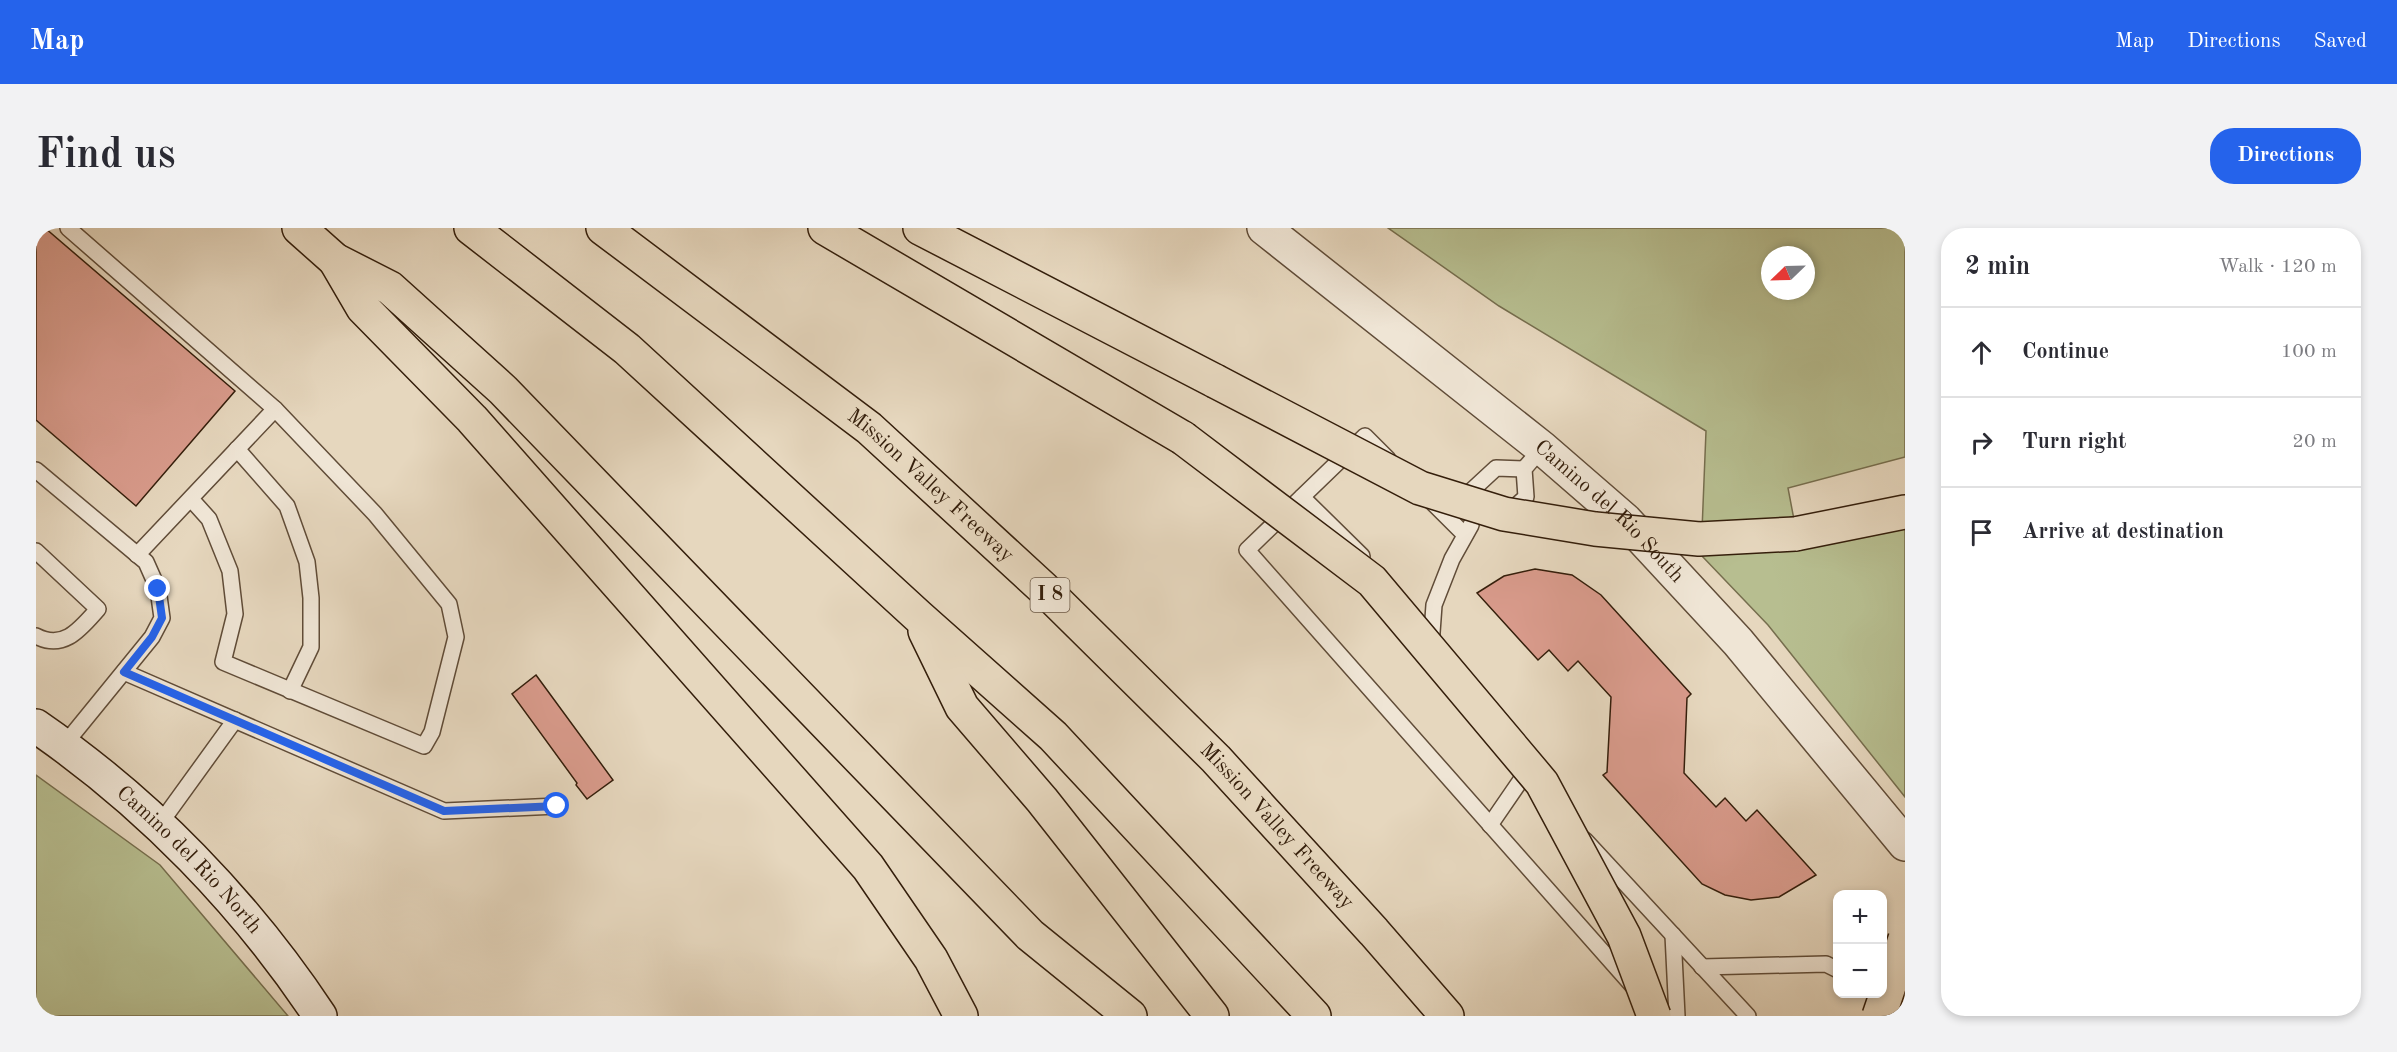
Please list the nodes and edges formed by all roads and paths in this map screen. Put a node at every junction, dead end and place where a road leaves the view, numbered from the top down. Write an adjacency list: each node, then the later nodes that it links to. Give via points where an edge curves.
1 (68, 228): 9 (lane)
2 (299, 228): 8 (highway)
3 (471, 228): 19 (highway, via 627,349)
4 (603, 228): 42 (highway, Mission Valley Freeway / I 8, via 869,428 1044,589 1216,759)
5 (825, 228): 43 (highway, bridge, via 1183,438 1372,581 1542,783 1624,936)
6 (920, 228): 15 (highway, bridge, via 1420,488 1504,514 1595,529 1699,539 1795,534)
7 (1264, 228): 11 (street, Camino del Rio South)
8 (335, 260): 38 (highway, via 363,308 472,419 868,867 932,959); 39 (highway, via 390,288 503,390 1030,935)
9 (275, 409): 10 (lane); 23 (lane, via 375,514 448,604 456,638 432,732 424,746)
10 (237, 449): 14 (lane); 23 (lane, via 286,506 307,562 312,598 311,647)
11 (1533, 459): 16 (lane, via 1526,497 1497,523); 16 (lane, via 1496,468 1469,493); 31 (street, Camino del Rio South, via 1625,520 1738,642)
12 (36, 470): 18 (lane)
13 (1302, 497): 16 (lane, via 1365,436); 20 (lane); 30 (lane, via 1247,550)
14 (190, 499): 18 (lane); 23 (lane, via 209,519 230,571 235,614 223,662)
15 (1905, 512)
16 (1468, 530): 20 (lane, via 1434,605)
17 (36, 551): 21 (lane, via 98,609 74,635 57,641)
18 (137, 555): 22 (lane, via 146,562 158,589 162,618)
19 (918, 616): 40 (highway, via 962,707 1042,800); 41 (highway, via 1053,736)
20 (1433, 626): 27 (lane, via 1430,670)
21 (36, 636)
22 (124, 672): 24 (lane); 26 (lane)
23 (290, 691)
24 (236, 720): 28 (lane, via 444,811); 29 (lane)
25 (36, 726): 26 (street, Camino del Rio North)
26 (64, 745): 29 (street, Camino del Rio North)
27 (1525, 774): 30 (lane); 32 (lane)
28 (557, 806)
29 (159, 825): 37 (street, Camino del Rio North, via 249,920)
30 (1490, 825): 44 (lane)
31 (1905, 844)
32 (1673, 935): 34 (lane); 45 (lane)
33 (1905, 939): 47 (highway, bridge)
34 (1702, 967): 35 (lane, via 1826,964); 46 (lane)
35 (1833, 968)
36 (1876, 998): 48 (lane)
37 (320, 1016)
38 (962, 1016)
39 (1130, 1016)
40 (1212, 1016)
41 (1314, 1016)
42 (1447, 1016)
43 (1654, 1016)
44 (1660, 1016)
45 (1677, 1016)
46 (1748, 1016)
47 (1879, 1016)
48 (1894, 1016)

